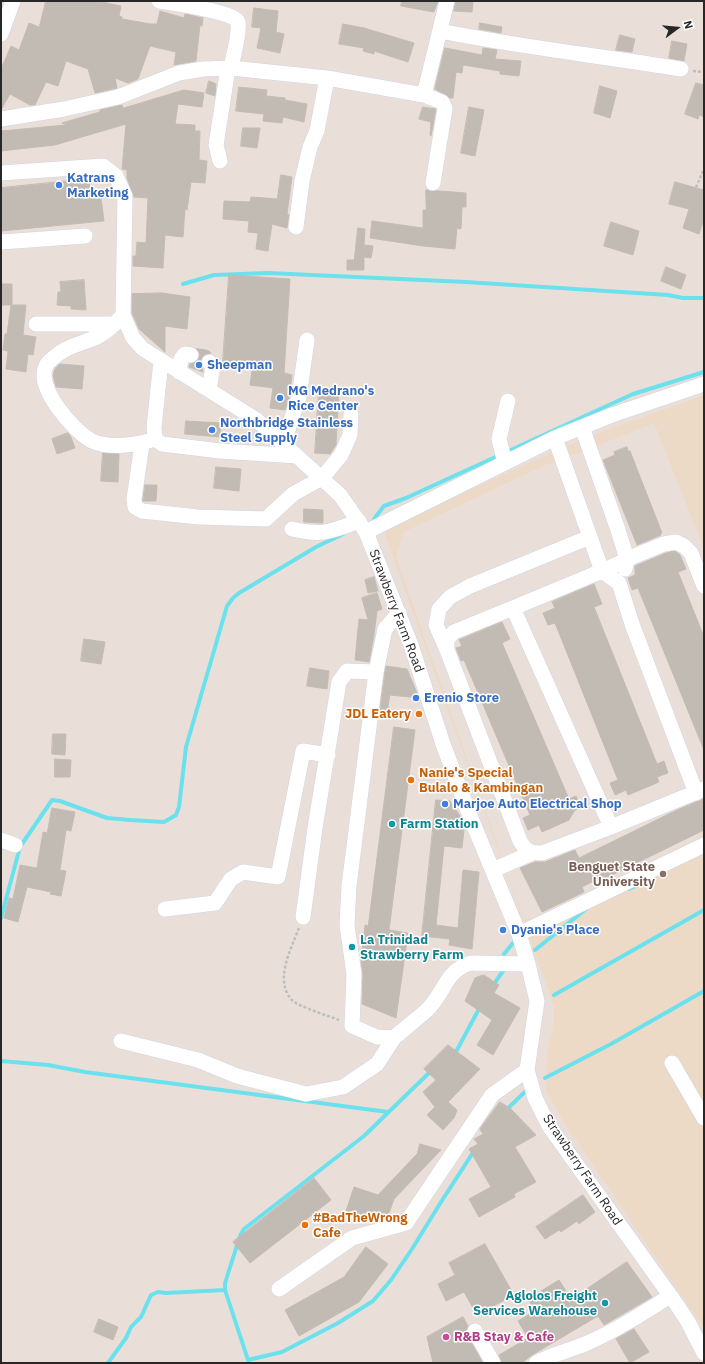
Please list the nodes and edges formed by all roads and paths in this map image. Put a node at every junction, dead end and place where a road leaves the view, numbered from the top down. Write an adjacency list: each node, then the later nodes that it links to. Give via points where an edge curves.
1 (13, 1): 5 (street)
2 (159, 1): 6 (street, via 224,13 236,18 238,30)
3 (446, 1): 4 (street)
4 (440, 31): 7 (street); 9 (street)
5 (1, 34)
6 (229, 68): 8 (street); 10 (street, via 179,73 118,97); 11 (street, via 216,145)
7 (681, 69)
8 (327, 78): 9 (street); 16 (street, via 317,131 310,147 302,181)
9 (424, 95): 14 (street, via 442,102 445,108)
10 (1, 119)
11 (220, 161)
12 (704, 169): 15 (path)
13 (1, 173): 19 (street, Strawberry Farm Road, via 103,166 116,176 125,196 126,212)
14 (433, 183)
15 (694, 192)
16 (296, 227)
17 (86, 236): 18 (street)
18 (1, 242)
19 (119, 320): 20 (street); 23 (street, Strawberry Farm Road, via 143,349); 32 (street, via 110,330 61,351 46,365 44,378 50,395 67,420 92,441 134,445)
20 (36, 324)
21 (307, 340): 33 (street, via 300,397)
22 (191, 355): 25 (street, via 185,354 181,359)
23 (162, 361): 25 (street, Strawberry Farm Road); 32 (street, via 154,427)
24 (209, 362): 27 (street, via 213,367)
25 (179, 372): 27 (street, Strawberry Farm Road)
26 (704, 384): 30 (street)
27 (209, 389): 33 (street, Strawberry Farm Road, via 258,420)
28 (508, 401): 35 (street, via 498,439)
29 (351, 414): 36 (street, via 350,435 341,455)
30 (582, 427): 31 (street); 40 (street, via 608,497)
31 (555, 438): 35 (street); 39 (street)
32 (149, 441): 34 (street, via 220,451); 36 (street, via 134,499 135,508 142,511 198,517 266,519 293,494)
33 (283, 444): 34 (street, Strawberry Farm Road)
34 (297, 456): 36 (street, Strawberry Farm Road)
35 (503, 456): 37 (street)
36 (322, 478): 37 (street, Strawberry Farm Road, via 340,495)
37 (362, 527): 38 (street, via 324,534); 45 (street, Strawberry Farm Road)
38 (292, 529)
39 (590, 537): 41 (street); 46 (street, via 470,586 450,597 439,609 436,625)
40 (627, 559): 41 (street); 42 (street); 43 (street, via 664,544 676,542 691,553)
41 (602, 571): 42 (street); 44 (street)
42 (619, 583): 49 (street, via 632,624)
43 (704, 586)
44 (514, 608): 46 (street, via 454,632 446,642); 50 (street)
45 (399, 613): 47 (street, via 385,629); 53 (street, Strawberry Farm Road, via 446,752)
46 (447, 650): 52 (street, via 520,841 524,849)
47 (376, 672): 48 (street, via 352,670 341,678); 58 (street, via 346,925 354,974)
48 (328, 755): 54 (street, via 303,751 278,876 243,872 231,879 215,902); 55 (street)
49 (700, 791): 50 (street)
50 (611, 826): 52 (street, via 542,853)
51 (704, 845): 56 (street)
52 (532, 853): 53 (street)
53 (493, 870): 56 (street, Strawberry Farm Road)
54 (165, 909)
55 (303, 916): 58 (path, via 284,972 288,992 294,1001)
56 (519, 934): 57 (street, Strawberry Farm Road)
57 (528, 964): 59 (street, via 470,963 462,966 444,983 428,1009); 62 (street, Strawberry Farm Road, via 537,1001)
58 (352, 1026): 59 (street, via 377,1038)
59 (394, 1038): 60 (street, via 377,1064 343,1087 306,1094 237,1076 198,1060)
60 (121, 1041)
61 (672, 1063): 63 (street)
62 (527, 1070): 64 (street, via 492,1095 406,1223 352,1238); 65 (street, Strawberry Farm Road, via 535,1098 549,1126)
63 (704, 1118)
64 (279, 1289)
65 (670, 1296): 67 (street, Strawberry Farm Road, via 688,1322); 69 (street, via 621,1327)
66 (475, 1331): 68 (street)
67 (704, 1353)
68 (493, 1363)
69 (536, 1363)

